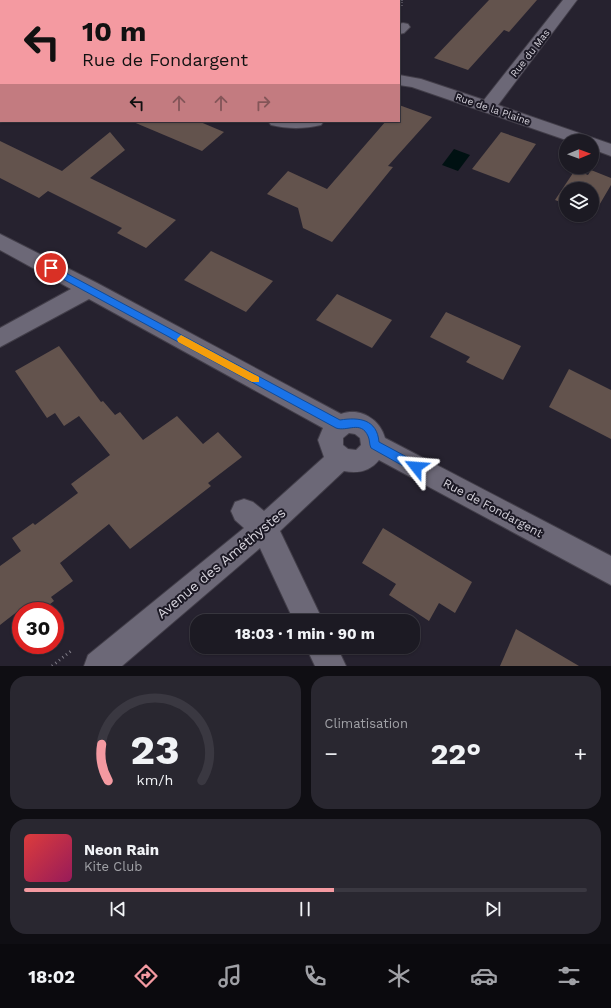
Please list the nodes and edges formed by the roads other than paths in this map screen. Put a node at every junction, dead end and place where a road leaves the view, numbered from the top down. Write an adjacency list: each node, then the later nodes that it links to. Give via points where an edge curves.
1 (570, 0): 3 (street, Rue du Mas)
2 (400, 80): 3 (street, Rue de la Plaine, via 415,82)
3 (488, 107): 6 (street, Rue de la Plaine)
4 (287, 122): 5 (street)
5 (306, 122)
6 (566, 134)
7 (599, 146): 8 (street)
8 (611, 150)
9 (0, 240): 10 (street)
10 (90, 289): 11 (street); 12 (street)
11 (0, 338)
12 (339, 425): 13 (street, via 356,422 364,425 374,437); 14 (street, via 333,430 330,445)
13 (374, 445): 14 (street, via 365,458 358,461); 17 (street, Rue de Fondargent)
14 (341, 458): 16 (street, Avenue des Améthystes)
15 (244, 511): 16 (street)
16 (264, 528): 18 (street); 20 (street, Avenue des Améthystes)
17 (611, 571)
18 (306, 614)
19 (324, 654): 21 (street)
20 (98, 666)
21 (330, 666)

